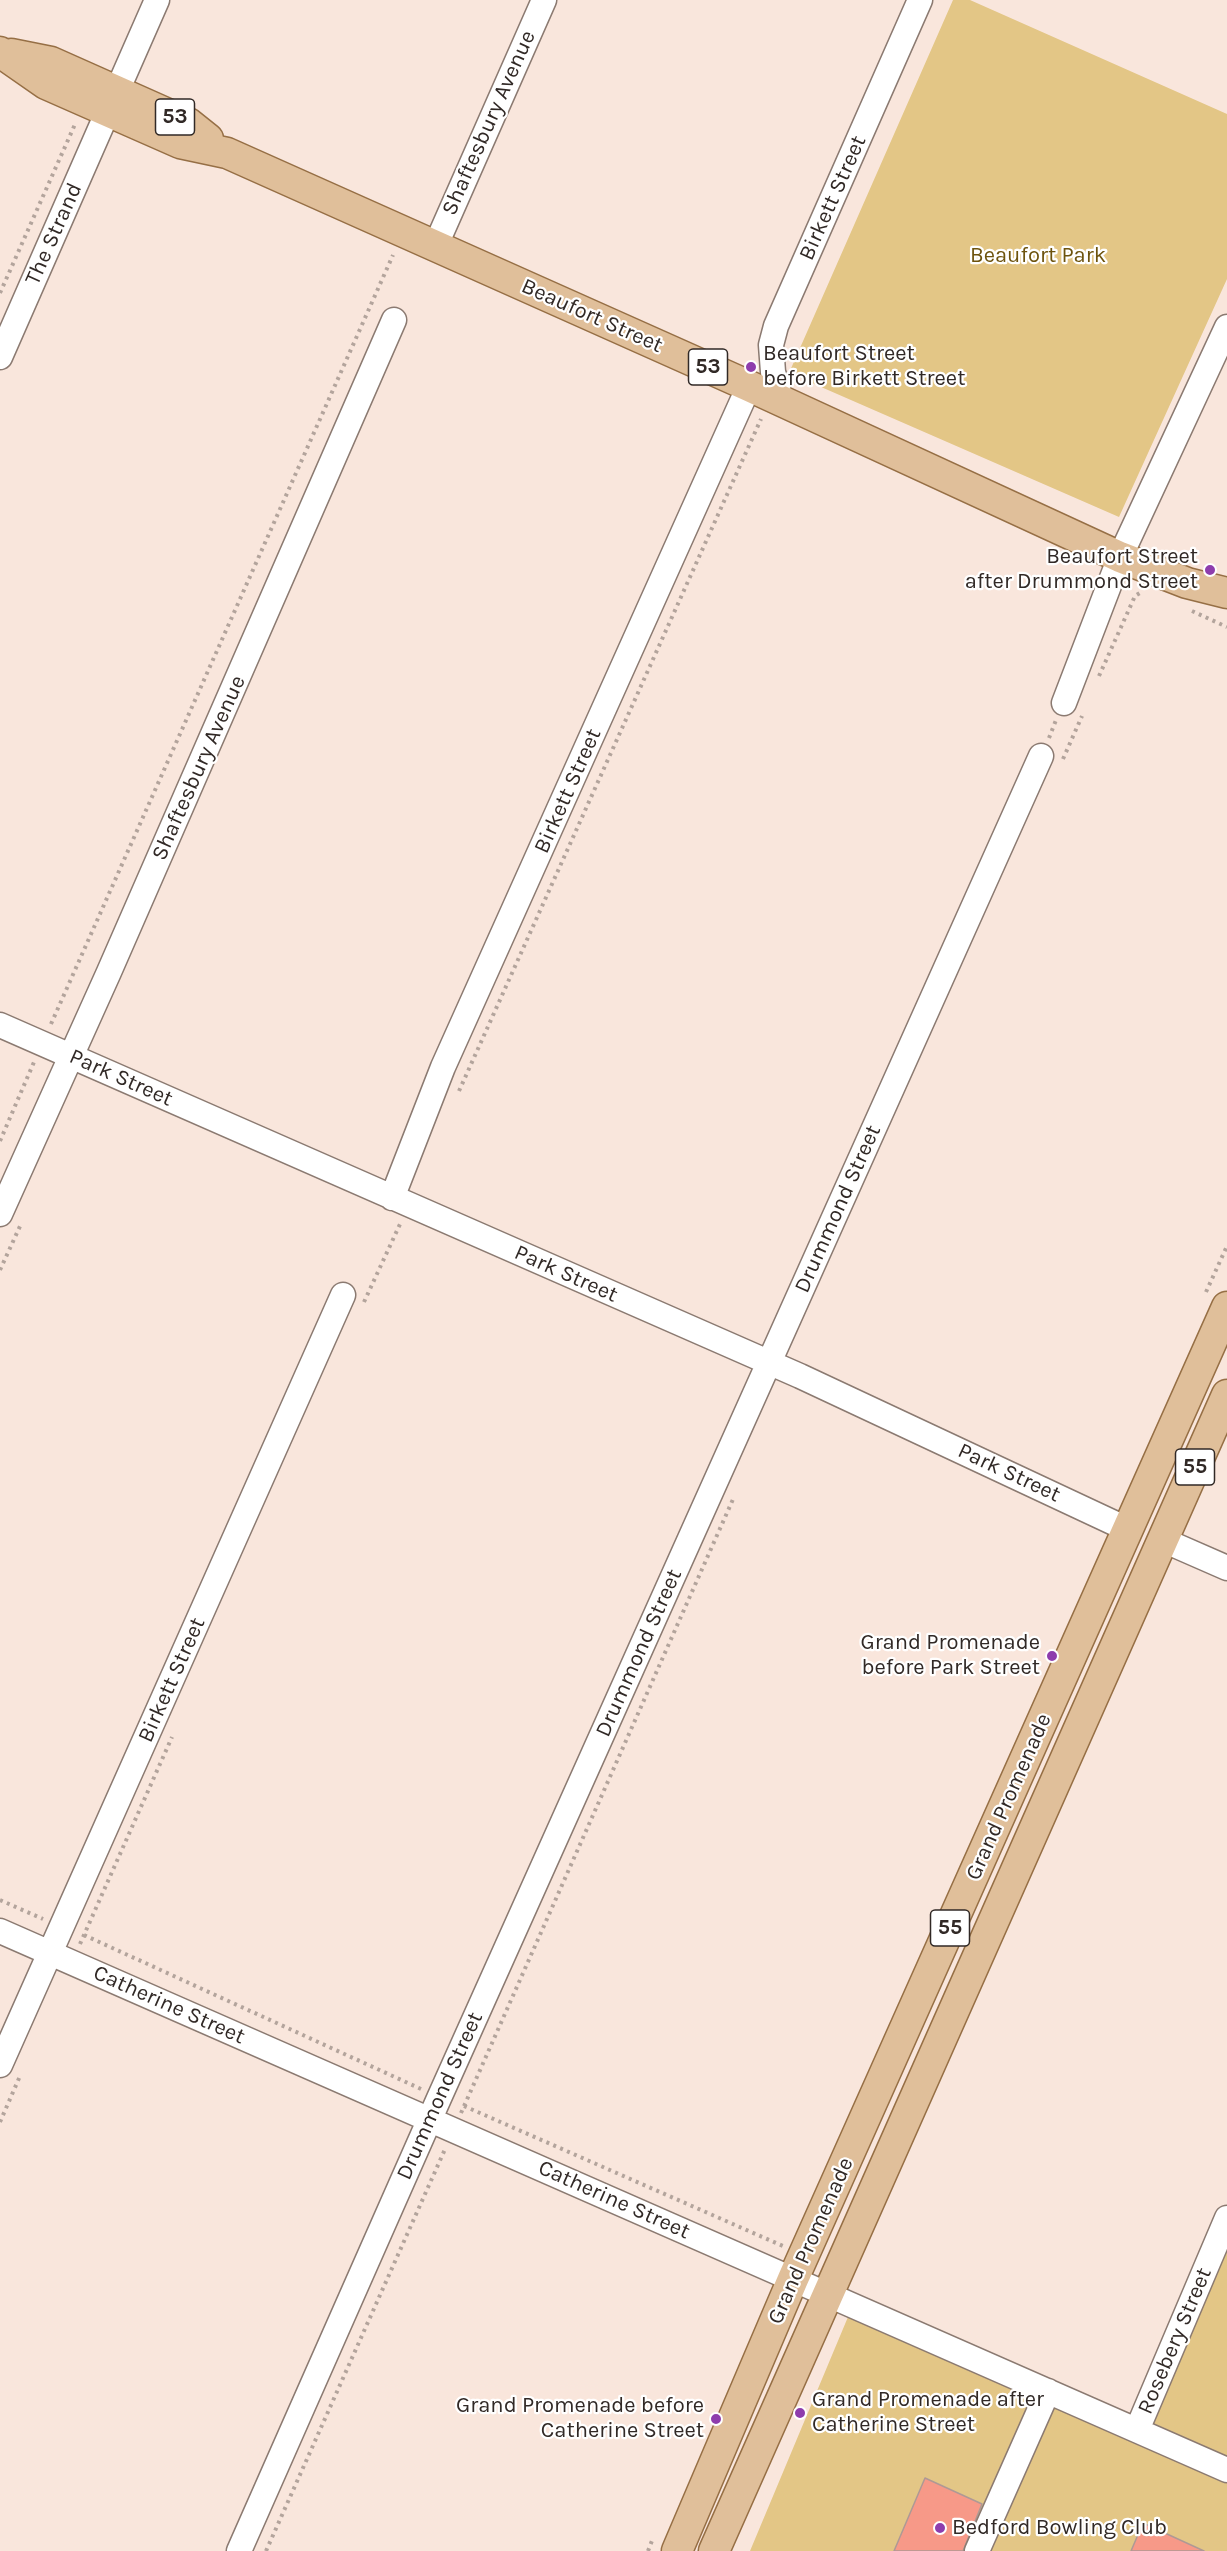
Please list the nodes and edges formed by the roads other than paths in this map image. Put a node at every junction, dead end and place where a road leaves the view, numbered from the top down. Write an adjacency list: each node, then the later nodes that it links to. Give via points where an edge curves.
1 (157, 0): 5 (street, The Strand)
2 (544, 0): 6 (street, Shaftesbury Avenue)
3 (920, 0): 11 (street, Birkett Street, via 776,326 771,345)
4 (2, 52): 5 (main road, Beaufort Street / 53, via 51,62)
5 (101, 106): 6 (main road, Beaufort Street / 53, via 180,143 227,153); 9 (street, The Strand)
6 (435, 247): 10 (main road, Beaufort Street / 53)
7 (394, 320): 19 (street, Shaftesbury Avenue)
8 (1227, 327): 12 (street)
9 (0, 357)
10 (749, 386): 11 (main road, Beaufort Street / 53); 20 (street, Birkett Street, via 443,1067)
11 (771, 410): 12 (main road, Beaufort Street / 53)
12 (1120, 558): 13 (main road, Beaufort Street / 53); 16 (street)
13 (1187, 583): 14 (main road, Beaufort Street / 53); 15 (main road, Beaufort Street / 53)
14 (1227, 593)
15 (1227, 608)
16 (1074, 706)
17 (1052, 759): 24 (street, Drummond Street)
18 (0, 1025): 19 (street, Park Street)
19 (71, 1056): 20 (street, Park Street); 21 (street, Shaftesbury Avenue)
20 (400, 1201): 24 (street, Park Street)
21 (0, 1214)
22 (353, 1300): 30 (street, Birkett Street, via 62,1926)
23 (1227, 1307): 26 (main road, Grand Promenade / 55)
24 (769, 1362): 26 (street, Park Street); 32 (street, Drummond Street)
25 (1227, 1395): 27 (main road, Grand Promenade / 55)
26 (1129, 1530): 34 (main road, Grand Promenade / 55)
27 (1163, 1540): 28 (street); 35 (main road, Grand Promenade / 55)
28 (1227, 1568)
29 (0, 1930): 30 (street, Catherine Street)
30 (61, 1957): 31 (street, Birkett Street); 32 (street, Catherine Street)
31 (11, 2068)
32 (429, 2119): 34 (street, Catherine Street); 39 (street, Drummond Street)
33 (1227, 2218): 37 (street, Rosebery Street)
34 (793, 2279): 35 (street, Catherine Street); 40 (main road, Grand Promenade / 55)
35 (827, 2294): 36 (street, Catherine Street); 41 (main road, Grand Promenade / 55)
36 (1048, 2391): 37 (street, Catherine Street); 42 (street)
37 (1137, 2430): 38 (street, Catherine Street)
38 (1227, 2470)
39 (239, 2551)
40 (677, 2551)
41 (714, 2551)
42 (977, 2551)

